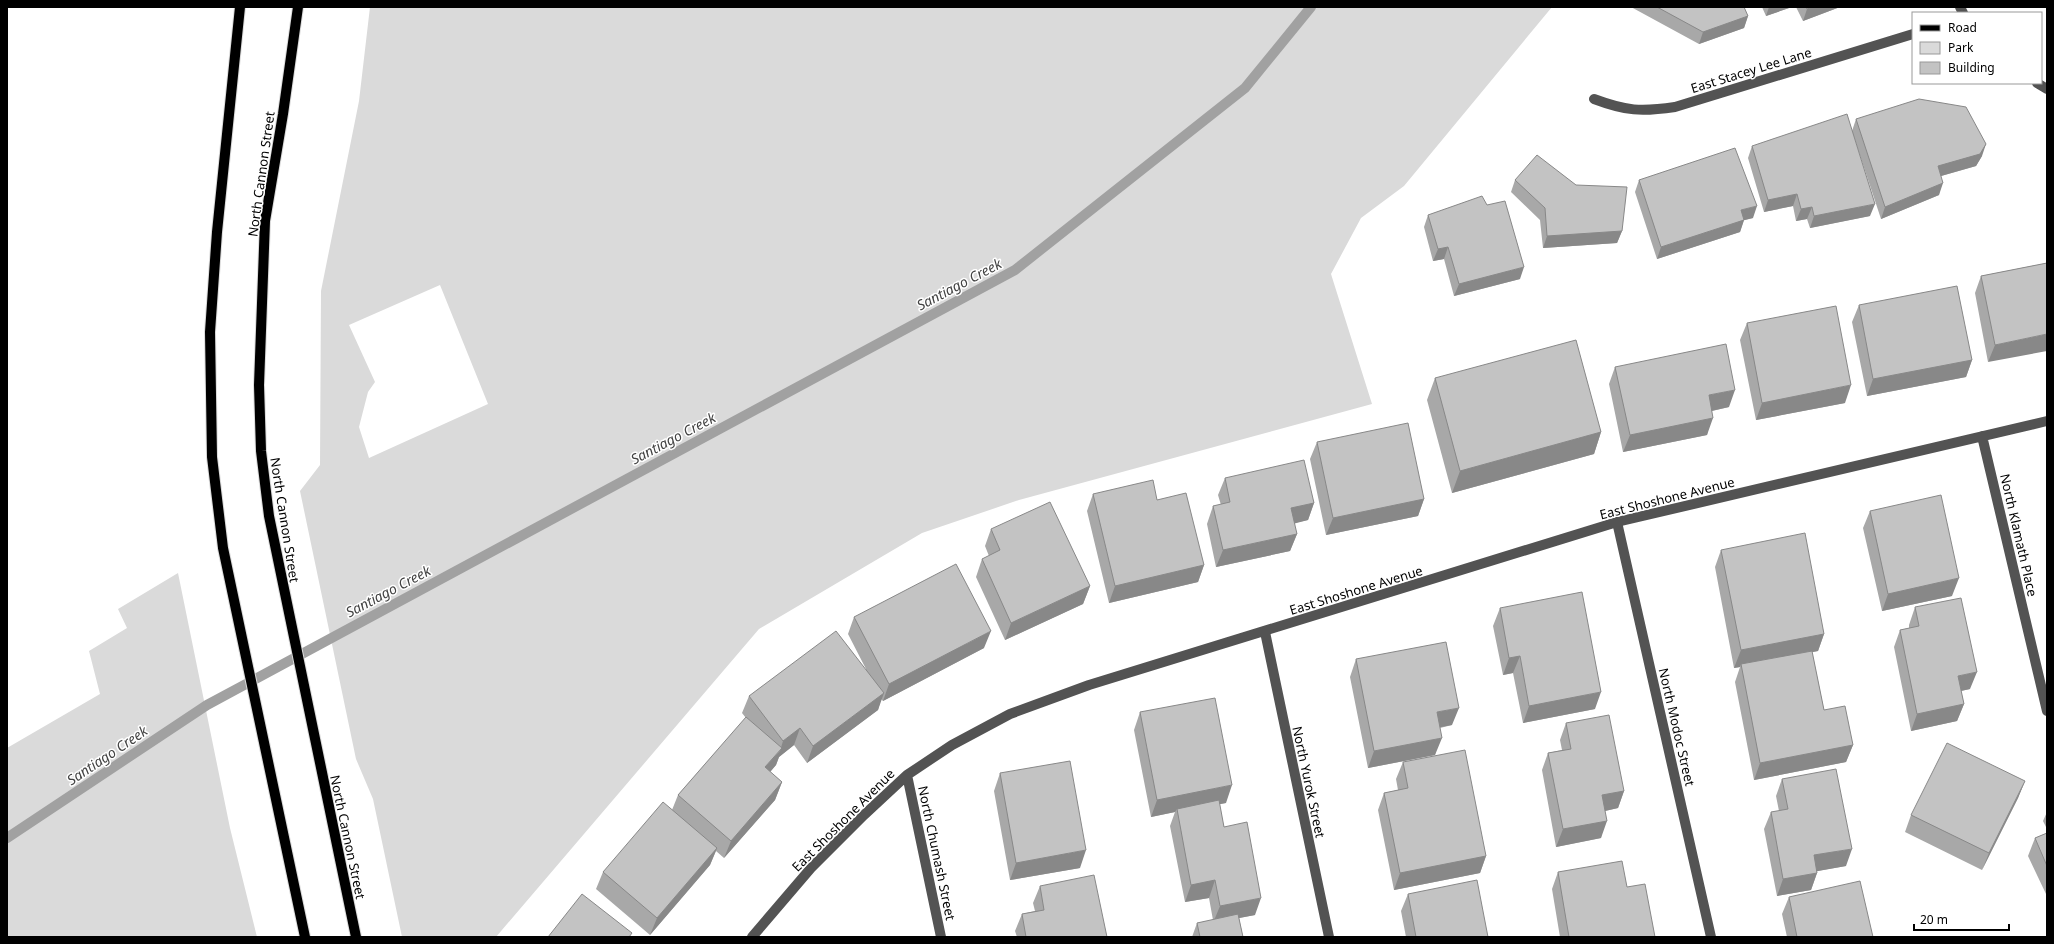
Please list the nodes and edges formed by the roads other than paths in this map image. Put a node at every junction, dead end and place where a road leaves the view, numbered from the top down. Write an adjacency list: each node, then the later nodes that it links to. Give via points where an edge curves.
1 (240, 7): 11 (main road, via 217,232 210,332 212,457 223,548)
2 (298, 7): 12 (main road, North Cannon Street, via 266,221 259,385 261,451 269,516)
3 (1912, 34): 4 (street, East Stacey Lee Lane, via 1675,107 1646,111 1618,108)
4 (1594, 99)
5 (2047, 421): 6 (street, East Shoshone Avenue)
6 (1982, 436): 7 (street, East Shoshone Avenue); 9 (street, North Klamath Place)
7 (1617, 522): 8 (street, East Shoshone Avenue); 16 (street, North Modoc Street)
8 (1265, 632): 10 (street, East Shoshone Avenue, via 1090,685 1010,714 952,745); 15 (street, North Yurok Street)
9 (2047, 711)
10 (907, 775): 13 (street, East Shoshone Avenue, via 811,868); 14 (street, North Chumash Street)
11 (305, 937)
12 (356, 937)
13 (752, 937)
14 (941, 937)
15 (1329, 937)
16 (1711, 937)

